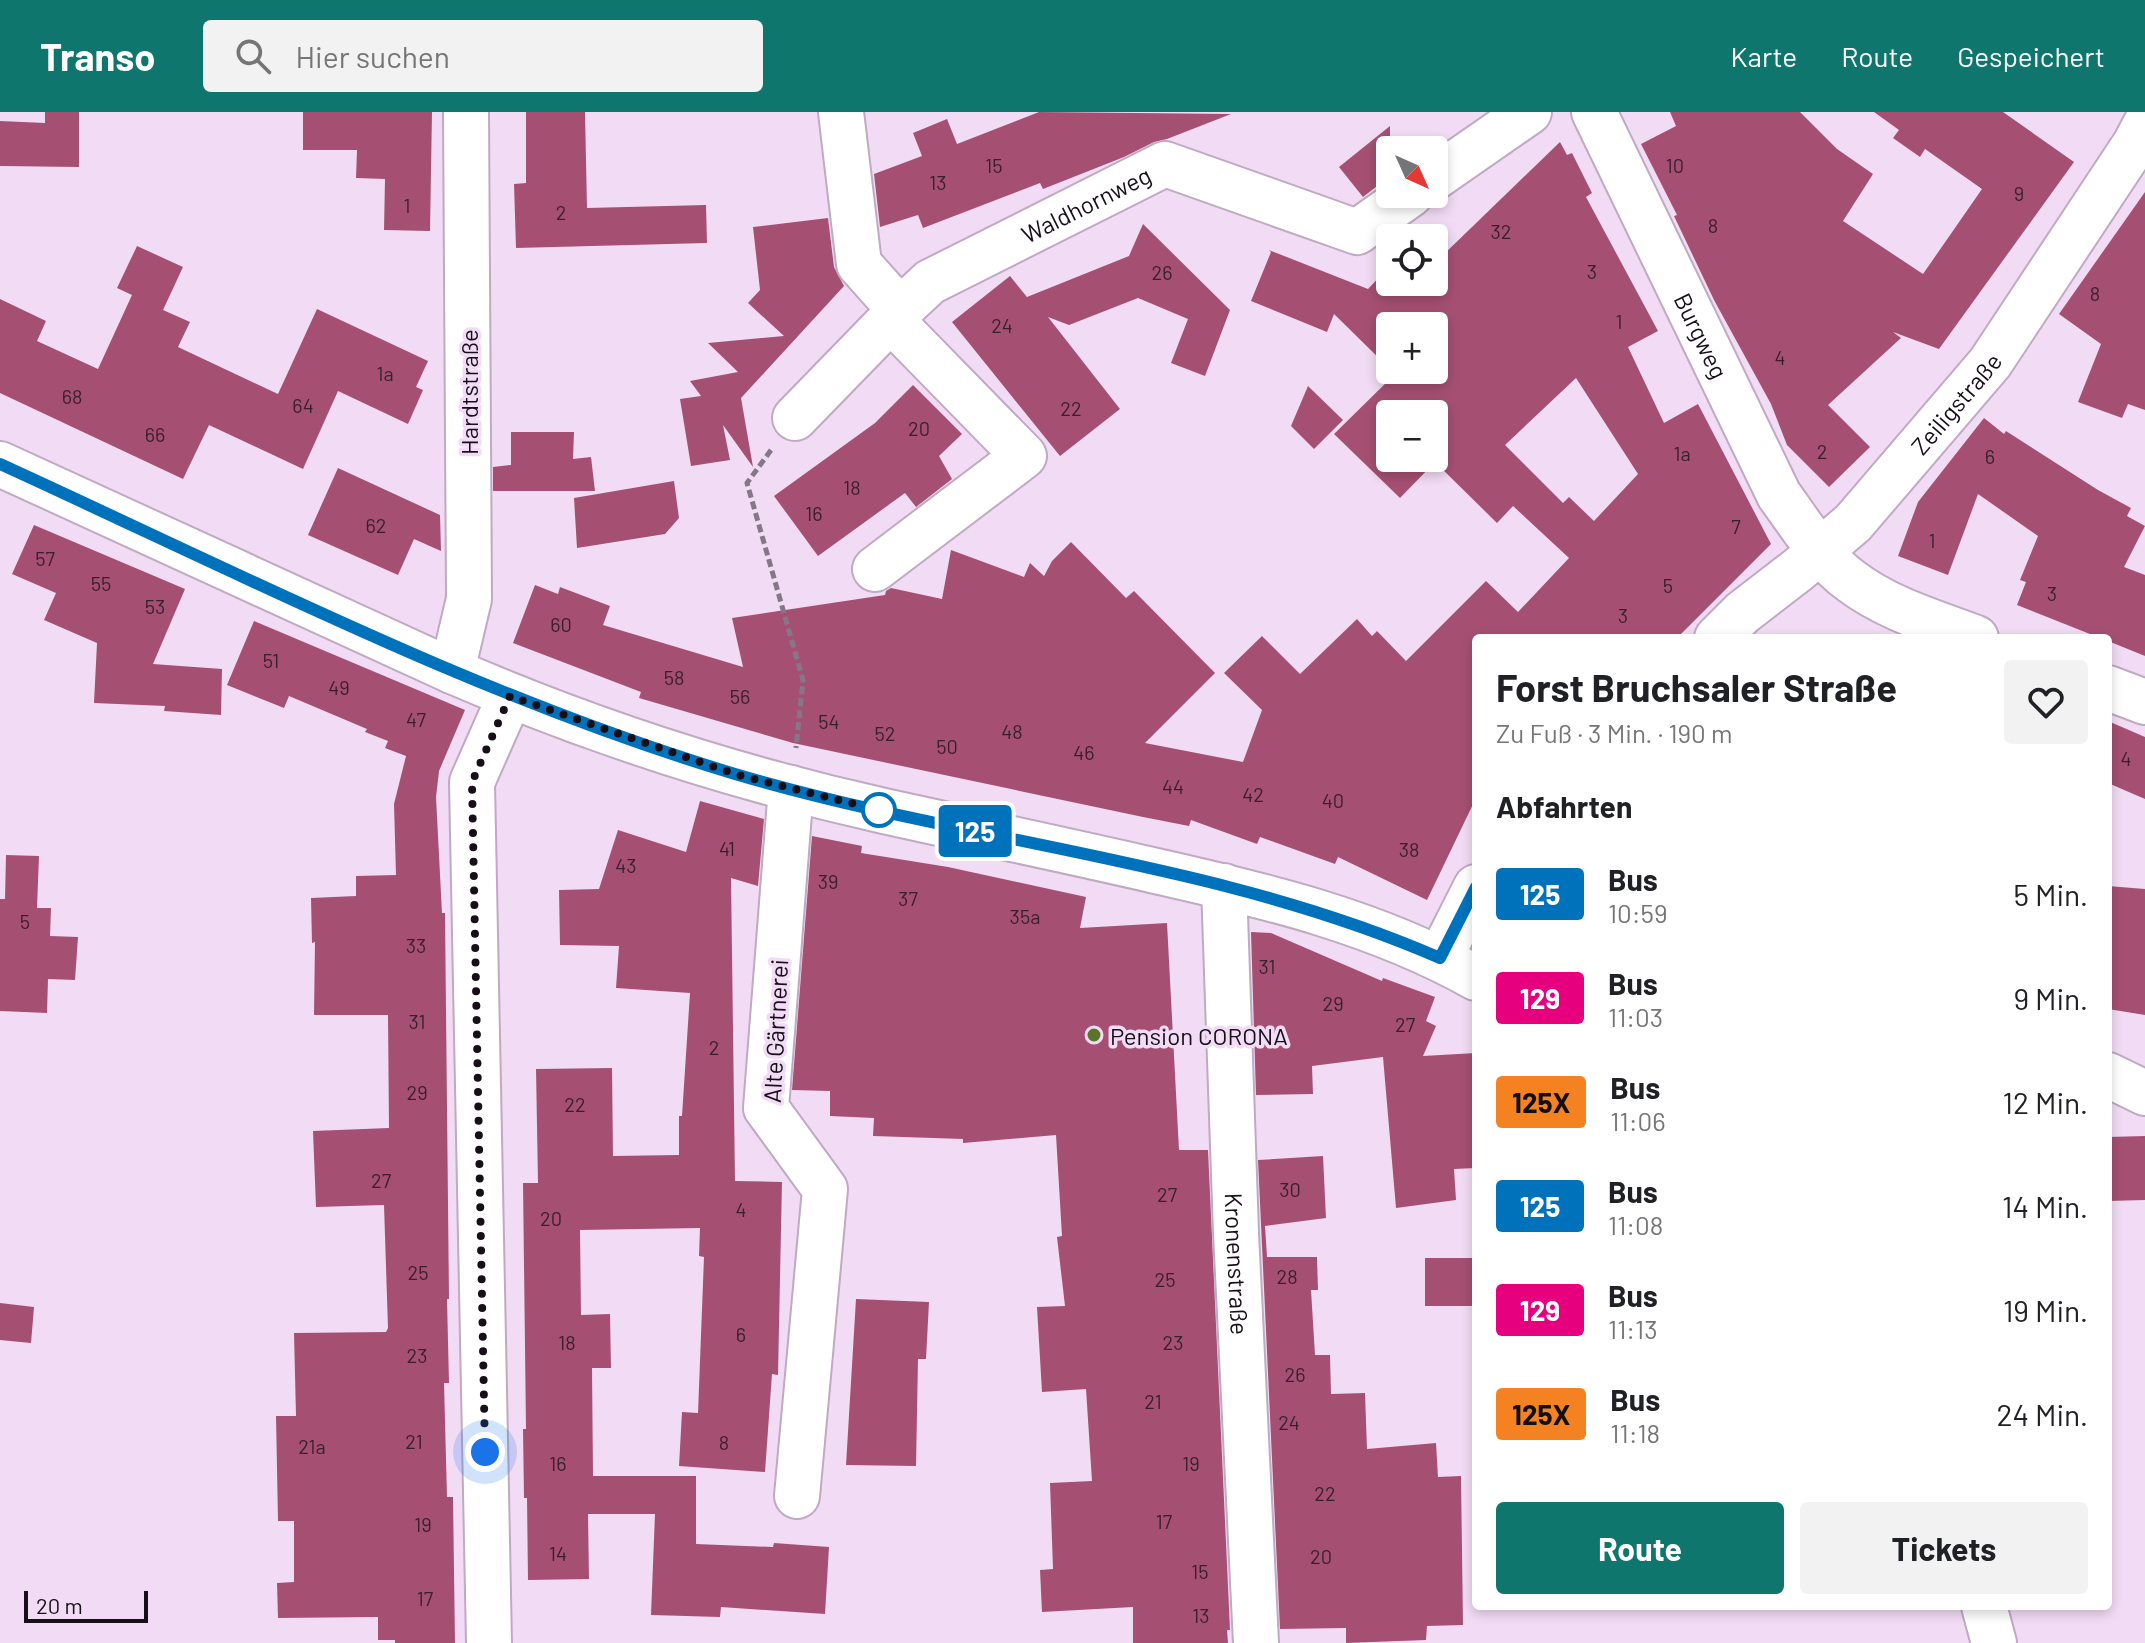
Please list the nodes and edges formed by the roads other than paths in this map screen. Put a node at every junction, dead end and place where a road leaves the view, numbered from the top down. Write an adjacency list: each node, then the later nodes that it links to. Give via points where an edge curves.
1 (466, 112): 15 (street, Hardtstraße, via 469,599)
2 (841, 112): 8 (street, via 859,264)
3 (1529, 112): 6 (street)
4 (1594, 112): 11 (street, Burgweg, via 1779,495)
5 (2145, 125): 11 (street, Zeiligstraße, via 1990,363 1853,523)
6 (1448, 168)
7 (1391, 208): 8 (street, Waldhornweg, via 1357,232 1165,164 930,282)
8 (896, 315): 9 (street, Waldhornweg); 12 (street, via 1024,456)
9 (795, 418)
10 (0, 464): 15 (street)
11 (1821, 552): 13 (street, Zeiligstraße); 14 (street, Burgweg, via 1850,581 1892,606)
12 (875, 569)
13 (1721, 634)
14 (1966, 634)
15 (452, 671): 17 (street)
16 (2112, 690): 18 (street)
17 (510, 696): 19 (street, via 664,751); 27 (street, via 472,782)
18 (2145, 702)
19 (791, 788): 20 (street); 25 (street, Alte Gärtnerei, via 766,1108 825,1189)
20 (1224, 886): 22 (street, via 1374,930); 28 (street, Kronenstraße)
21 (1472, 905): 22 (street)
22 (1458, 968)
23 (2112, 1077): 24 (street)
24 (2145, 1093)
25 (797, 1496)
26 (1985, 1610): 29 (street)
27 (489, 1643)
28 (1256, 1643)
29 (1994, 1643)

